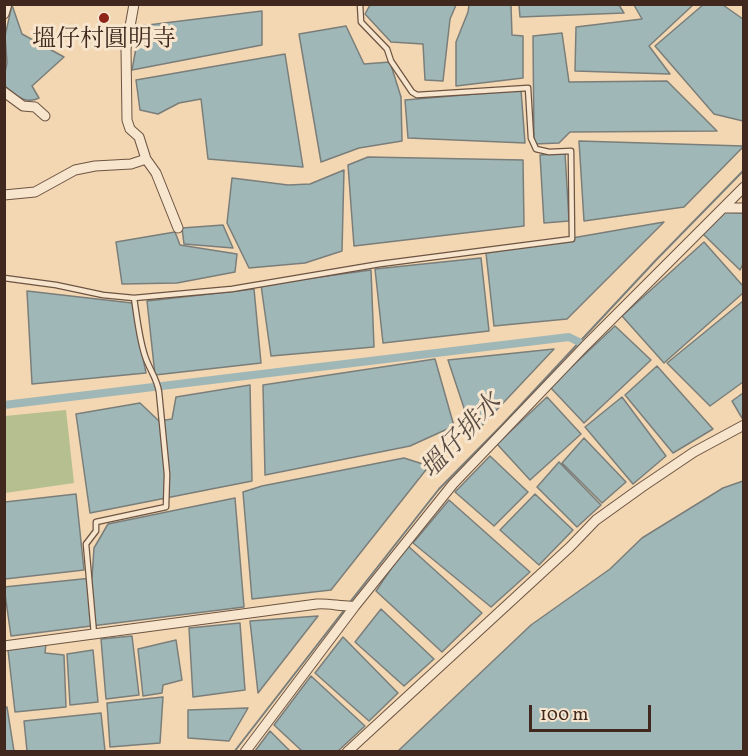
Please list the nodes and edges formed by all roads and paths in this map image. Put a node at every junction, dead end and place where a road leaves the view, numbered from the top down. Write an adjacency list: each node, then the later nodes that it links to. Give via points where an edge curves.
1 (7, 4): 4 (street)
2 (134, 4): 7 (street, via 126,49 127,120 139,137)
3 (360, 4): 14 (lane, via 361,22 387,49 391,61 417,95 528,88 531,138 536,149 571,151 572,239 232,288)
4 (5, 12)
5 (4, 92): 6 (street)
6 (45, 116)
7 (146, 159): 9 (street, via 75,170 35,192); 12 (street, via 156,173)
8 (744, 187): 10 (street)
9 (4, 195)
10 (723, 208): 11 (street); 16 (street, via 453,484)
11 (744, 208)
12 (178, 228)
13 (4, 278): 14 (lane)
14 (134, 298): 17 (lane, via 141,343 159,392 166,507 96,522 96,531 86,544)
15 (744, 425): 20 (street, via 694,452 596,520)
16 (355, 606): 17 (street, via 317,604); 19 (street)
17 (94, 634): 18 (street)
18 (4, 646)
19 (245, 752)
20 (347, 752)

